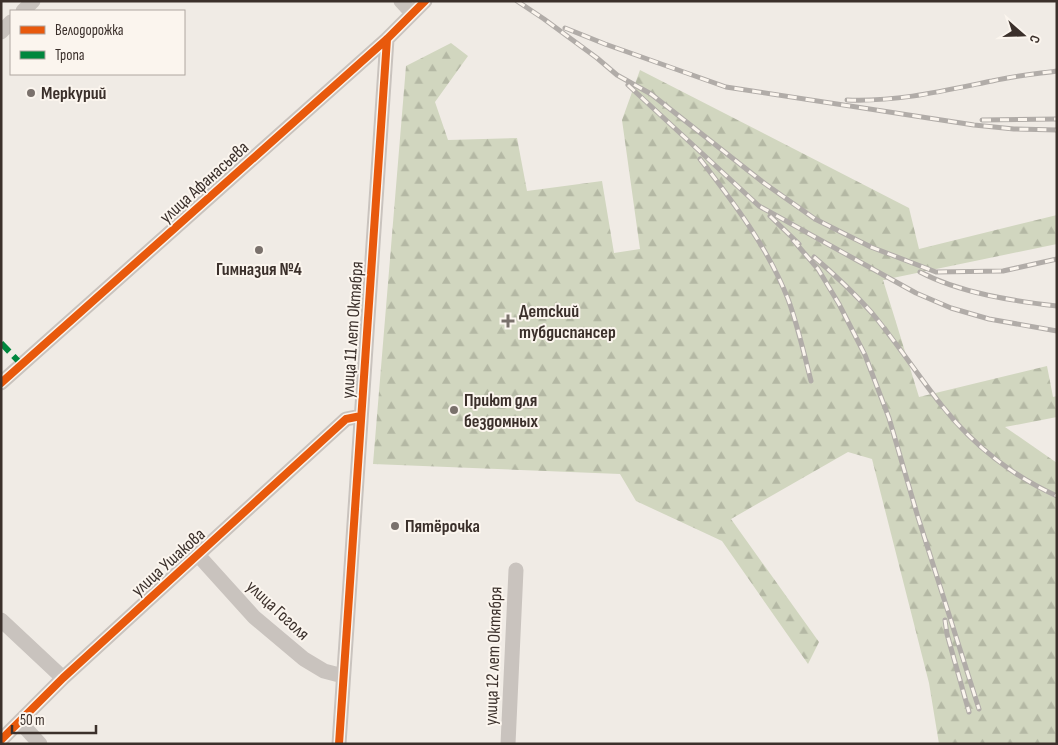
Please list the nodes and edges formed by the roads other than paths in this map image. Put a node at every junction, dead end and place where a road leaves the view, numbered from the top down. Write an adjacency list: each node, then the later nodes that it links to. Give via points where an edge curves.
1 (33, 1): 4 (street)
2 (401, 1): 5 (street)
3 (425, 1): 5 (street, улица Афанасьева)
4 (23, 10)
5 (412, 14): 8 (street, улица Афанасьева)
6 (10, 23): 7 (street)
7 (1, 32)
8 (387, 39): 9 (street, улица Афанасьева); 10 (street, улица 11 лет Октября)
9 (1, 383)
10 (361, 416): 11 (street, улица Ушакова, via 346,419); 14 (street, улица 11 лет Октября)
11 (198, 555): 14 (street, улица Гоголя, via 254,617 304,659 324,671); 15 (street, улица Ушакова)
12 (516, 570): 20 (street, улица 12 лет Октября)
13 (1, 620): 15 (street)
14 (343, 676): 19 (street, улица 11 лет Октября)
15 (64, 678): 16 (street, улица Ушакова)
16 (20, 722): 17 (street, улица Ушакова); 18 (street)
17 (1, 740)
18 (40, 744)
19 (339, 744)
20 (508, 744)

